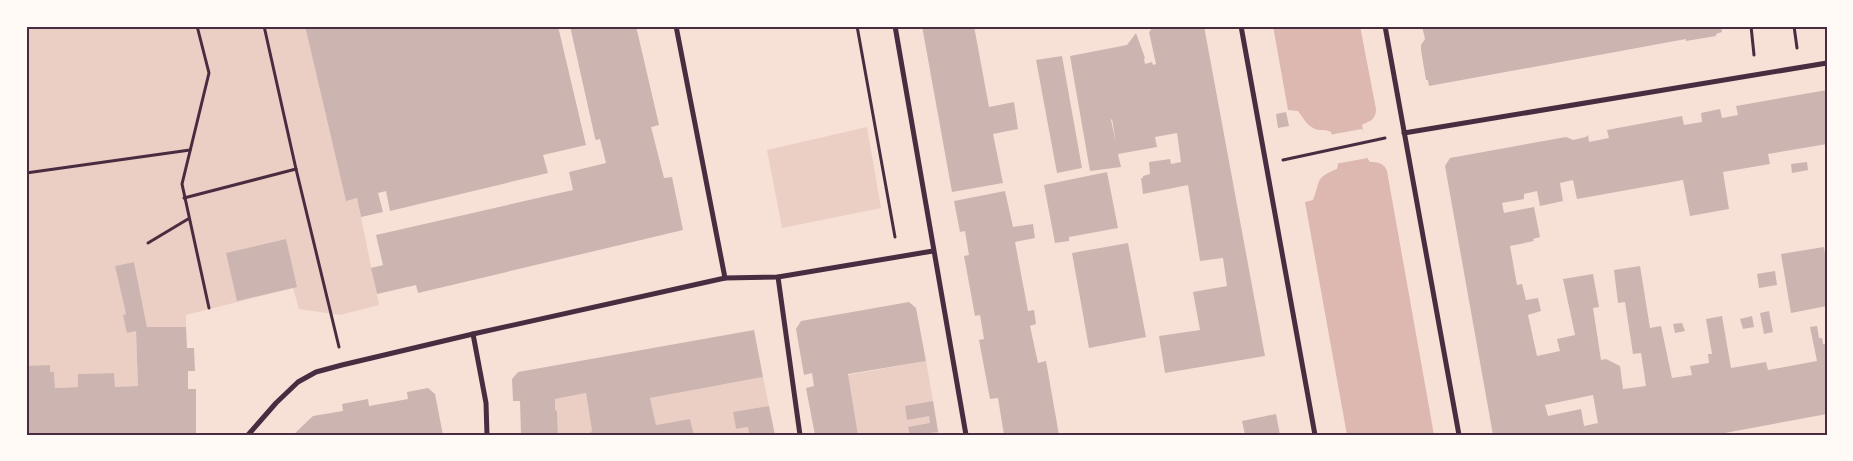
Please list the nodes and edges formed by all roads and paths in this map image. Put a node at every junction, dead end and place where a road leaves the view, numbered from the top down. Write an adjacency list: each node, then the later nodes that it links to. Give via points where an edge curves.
1 (196, 26): 13 (path, via 209,73)
2 (264, 26): 15 (path)
3 (676, 26): 23 (street)
4 (857, 26): 21 (path)
5 (896, 26): 20 (street)
6 (1241, 26): 31 (street)
7 (1385, 26): 11 (street)
8 (1751, 26): 10 (path)
9 (1827, 63): 10 (street)
10 (1756, 75): 11 (street)
11 (1404, 133): 32 (street)
12 (1367, 143): 14 (path)
13 (190, 150): 16 (path); 17 (path, via 182,184)
14 (1296, 157)
15 (296, 169): 17 (path); 26 (path)
16 (26, 173)
17 (184, 198): 18 (path)
18 (188, 219): 19 (path); 24 (path)
19 (148, 243)
20 (933, 251): 21 (street); 30 (street)
21 (899, 256): 22 (street)
22 (778, 277): 23 (street); 29 (street)
23 (725, 278): 25 (street)
24 (209, 308)
25 (473, 334): 26 (street); 28 (street, via 486,403)
26 (342, 365): 27 (street, via 316,372 298,382)
27 (248, 435)
28 (487, 435)
29 (800, 435)
30 (966, 435)
31 (1315, 435)
32 (1458, 435)

